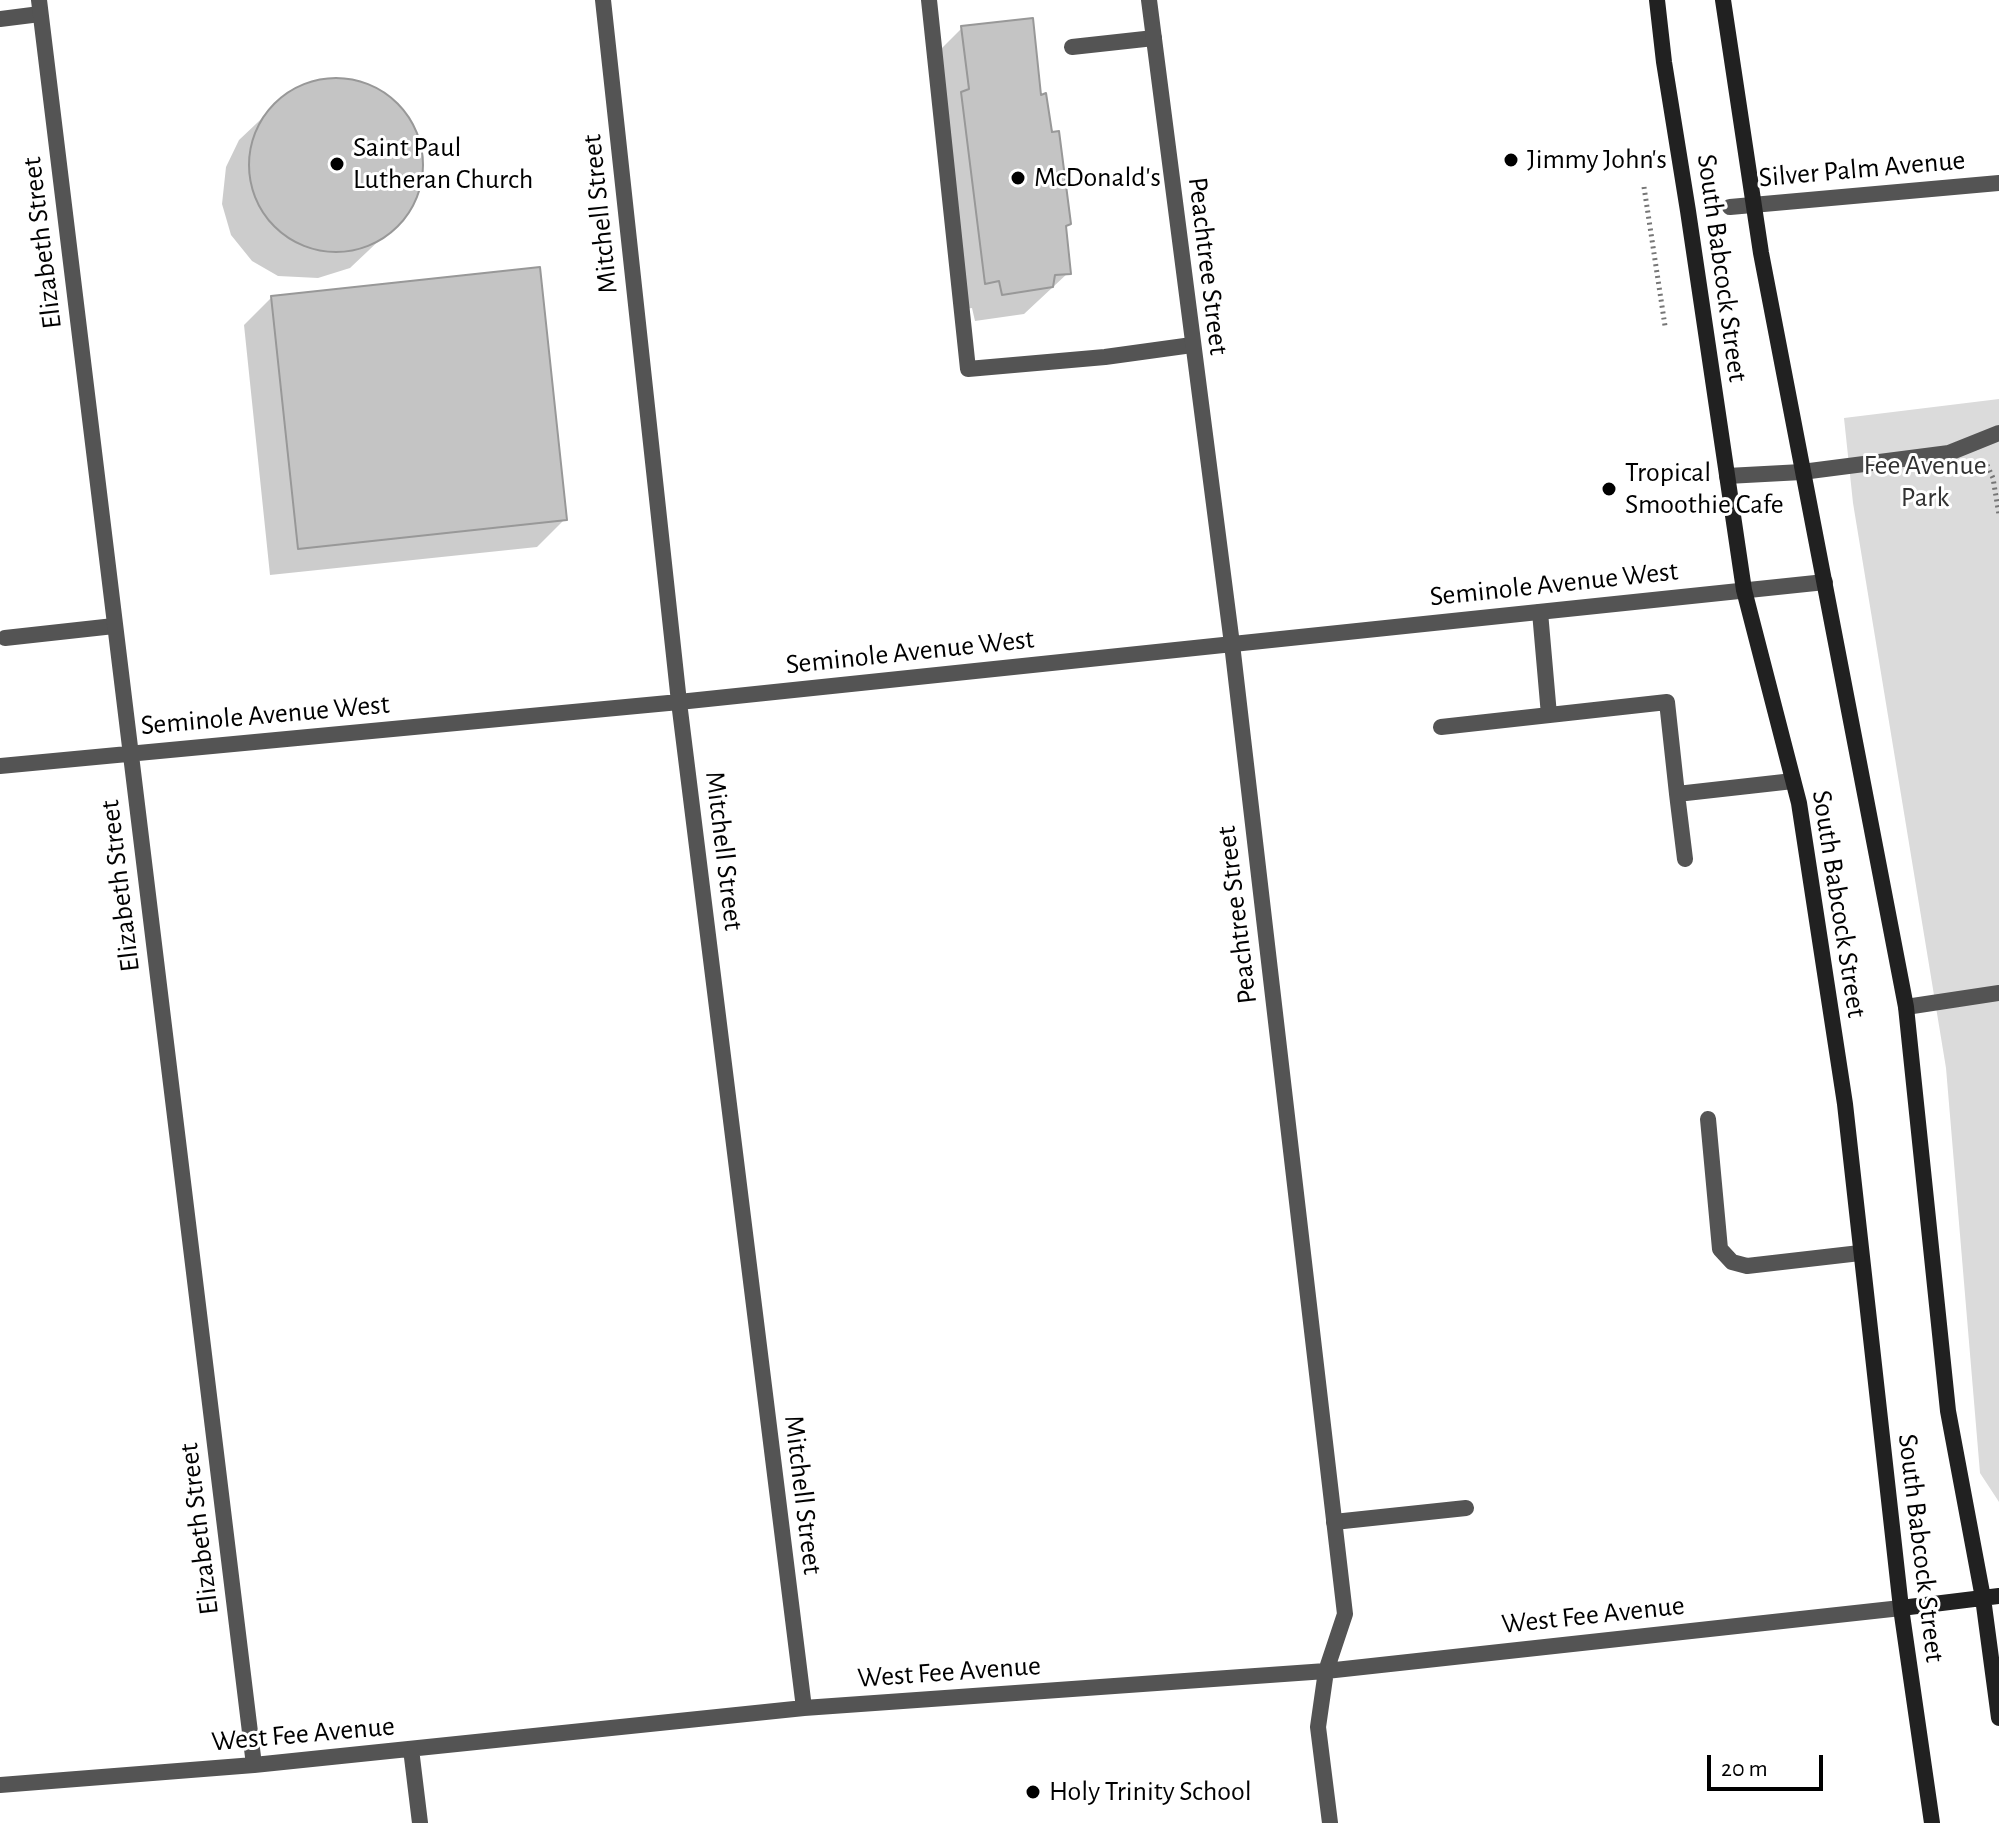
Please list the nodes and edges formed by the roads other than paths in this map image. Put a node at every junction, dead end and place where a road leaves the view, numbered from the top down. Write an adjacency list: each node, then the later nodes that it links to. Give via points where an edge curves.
1 (603, 0): 23 (street, Mitchell Street)
2 (929, 0): 13 (street, via 968,369)
3 (1149, 0): 8 (street, Peachtree Street)
4 (1657, 0): 16 (main road, South Babcock Street)
5 (1723, 0): 11 (main road, South Babcock Street)
6 (40, 7): 7 (street); 20 (street, Elizabeth Street)
7 (0, 19)
8 (1154, 38): 9 (street); 13 (street, Peachtree Street)
9 (1072, 47)
10 (1999, 183): 11 (street, Silver Palm Avenue)
11 (1752, 205): 12 (street, Silver Palm Avenue); 15 (main road, South Babcock Street)
12 (1730, 207)
13 (1192, 345): 22 (street, Peachtree Street)
14 (1999, 433): 15 (street, via 1949,453)
15 (1802, 472): 16 (street); 17 (main road, South Babcock Street)
16 (1727, 476): 18 (main road, South Babcock Street)
17 (1825, 582): 18 (street, Seminole Avenue West); 32 (main road, South Babcock Street)
18 (1744, 590): 19 (street, Seminole Avenue West); 28 (main road, South Babcock Street)
19 (1540, 612): 22 (street, Seminole Avenue West); 24 (street)
20 (114, 626): 21 (street); 26 (street, Elizabeth Street)
21 (5, 638)
22 (1232, 644): 23 (street, Seminole Avenue West); 36 (street, Peachtree Street)
23 (679, 702): 26 (street, Seminole Avenue West); 40 (street, Mitchell Street)
24 (1549, 715): 25 (street); 29 (street, via 1667,702)
25 (1441, 727)
26 (130, 754): 27 (street, Seminole Avenue West); 43 (street, Elizabeth Street)
27 (0, 766)
28 (1793, 781): 29 (street); 34 (main road, South Babcock Street, via 1845,1104)
29 (1677, 794): 30 (street)
30 (1685, 859)
31 (1999, 993): 32 (street)
32 (1906, 1007): 37 (main road, South Babcock Street, via 1948,1411)
33 (1708, 1119): 34 (street, via 1720,1249 1732,1262 1747,1266)
34 (1860, 1253): 38 (main road, South Babcock Street)
35 (1466, 1508): 36 (street)
36 (1334, 1522): 39 (street, Peachtree Street, via 1345,1614)
37 (1991, 1597): 38 (main road); 41 (main road, South Babcock Street)
38 (1901, 1608): 39 (street, West Fee Avenue); 47 (main road, South Babcock Street)
39 (1326, 1671): 40 (street, West Fee Avenue); 46 (street, Peachtree Street, via 1318,1727)
40 (804, 1708): 42 (street, West Fee Avenue)
41 (1999, 1718)
42 (411, 1749): 43 (street, West Fee Avenue); 45 (street)
43 (254, 1765): 44 (street, West Fee Avenue)
44 (0, 1785)
45 (420, 1823)
46 (1330, 1823)
47 (1932, 1823)

